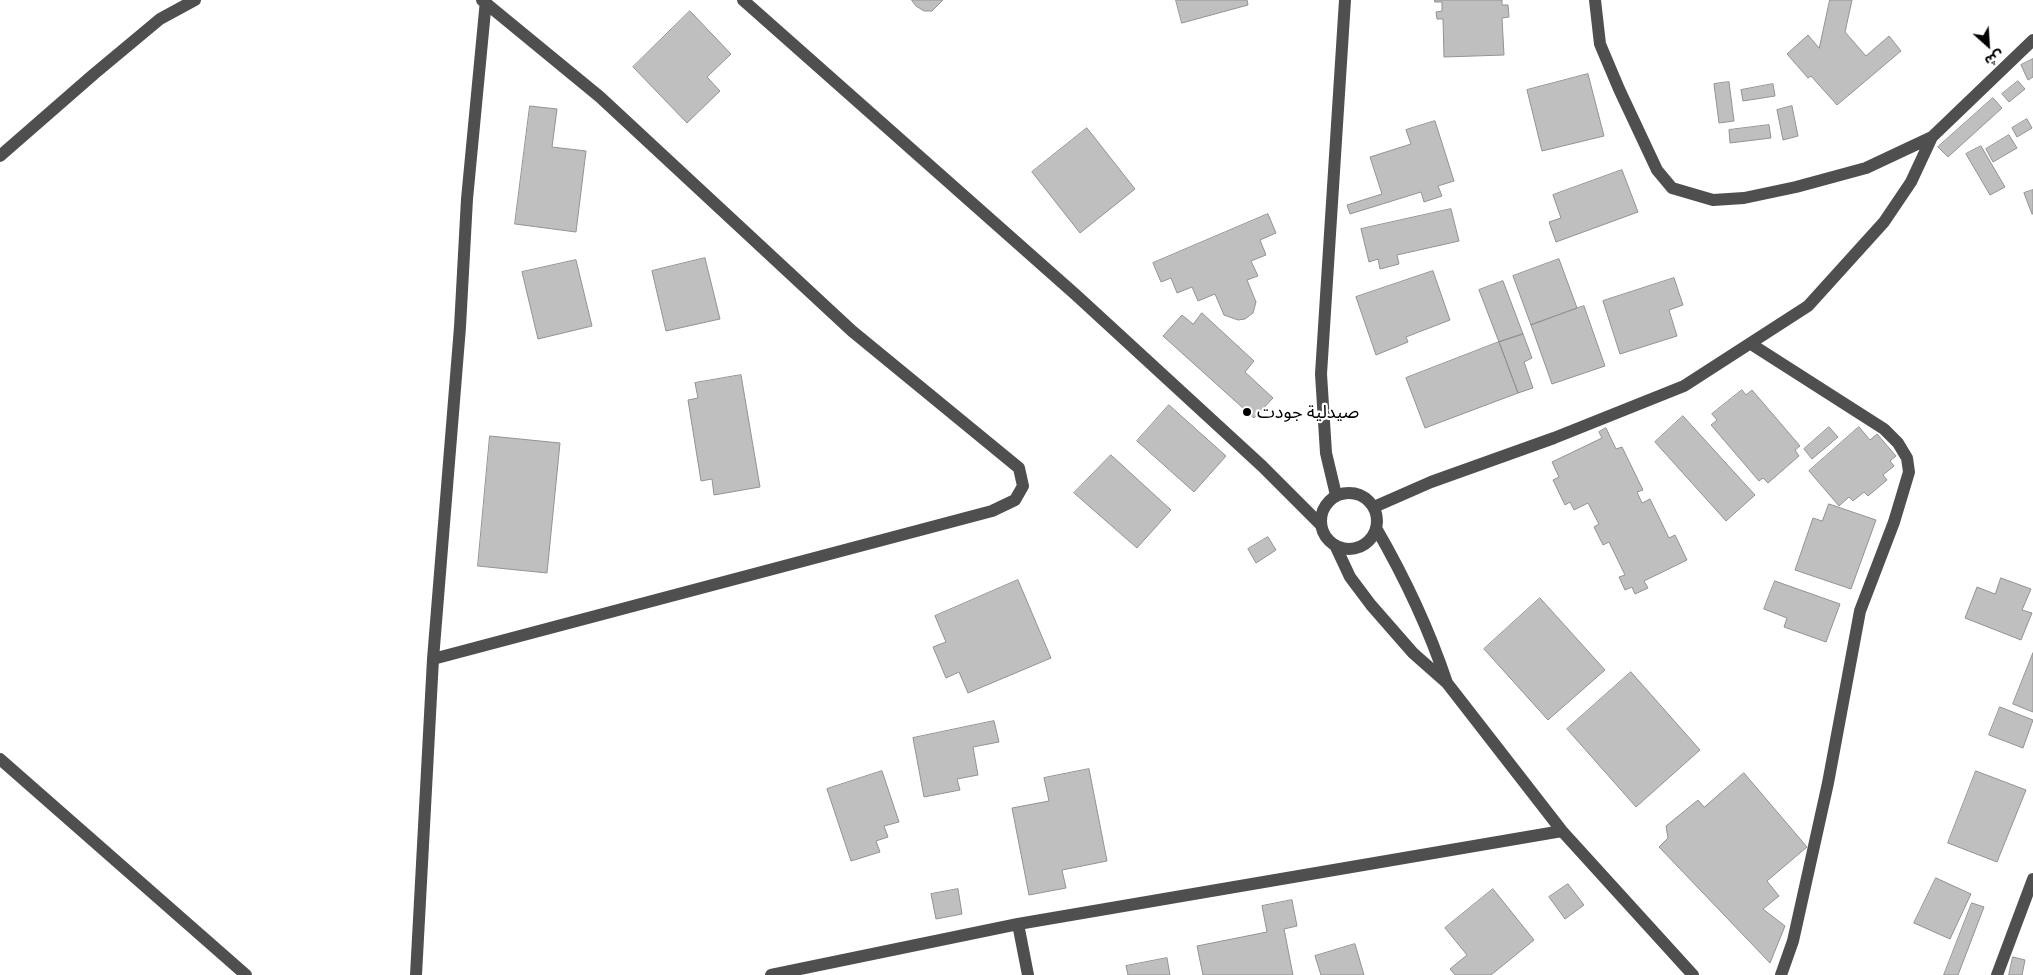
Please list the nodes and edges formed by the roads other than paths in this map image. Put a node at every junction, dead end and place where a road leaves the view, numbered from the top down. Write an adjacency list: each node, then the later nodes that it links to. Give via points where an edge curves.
1 (195, 0): 8 (street, via 160,19)
2 (743, 0): 12 (street, via 1076,295 1262,466)
3 (1345, 0): 10 (street, via 1322,374 1326,453)
4 (1595, 0): 7 (street, via 1600,44 1657,170 1672,188 1713,200 1744,198 1866,168)
5 (484, 1): 15 (street); 15 (street, via 600,97 852,331 1019,468 1023,486 1015,500 992,511)
6 (2033, 40): 7 (street)
7 (1932, 137): 9 (street, via 1911,182 1884,222 1808,306)
8 (0, 156)
9 (1751, 344): 11 (street, via 1684,386 1431,482); 26 (street, via 1884,429 1907,458 1909,472 1860,611 1828,783 1793,941)
10 (1336, 495): 11 (street, via 1357,493); 12 (street, via 1327,502)
11 (1374, 507): 13 (street)
12 (1320, 524): 14 (street)
13 (1376, 528): 14 (street, via 1362,545 1352,549); 16 (street, via 1432,637)
14 (1334, 545): 16 (street, via 1350,577 1370,605 1413,654)
15 (433, 659): 22 (street)
16 (1448, 683): 18 (street)
17 (0, 759): 21 (street)
18 (1562, 831): 20 (street); 25 (street)
19 (2033, 879): 27 (street)
20 (1018, 924): 23 (street); 24 (street)
21 (246, 975)
22 (416, 975)
23 (771, 975)
24 (1028, 975)
25 (1693, 975)
26 (1781, 975)
27 (1997, 975)

